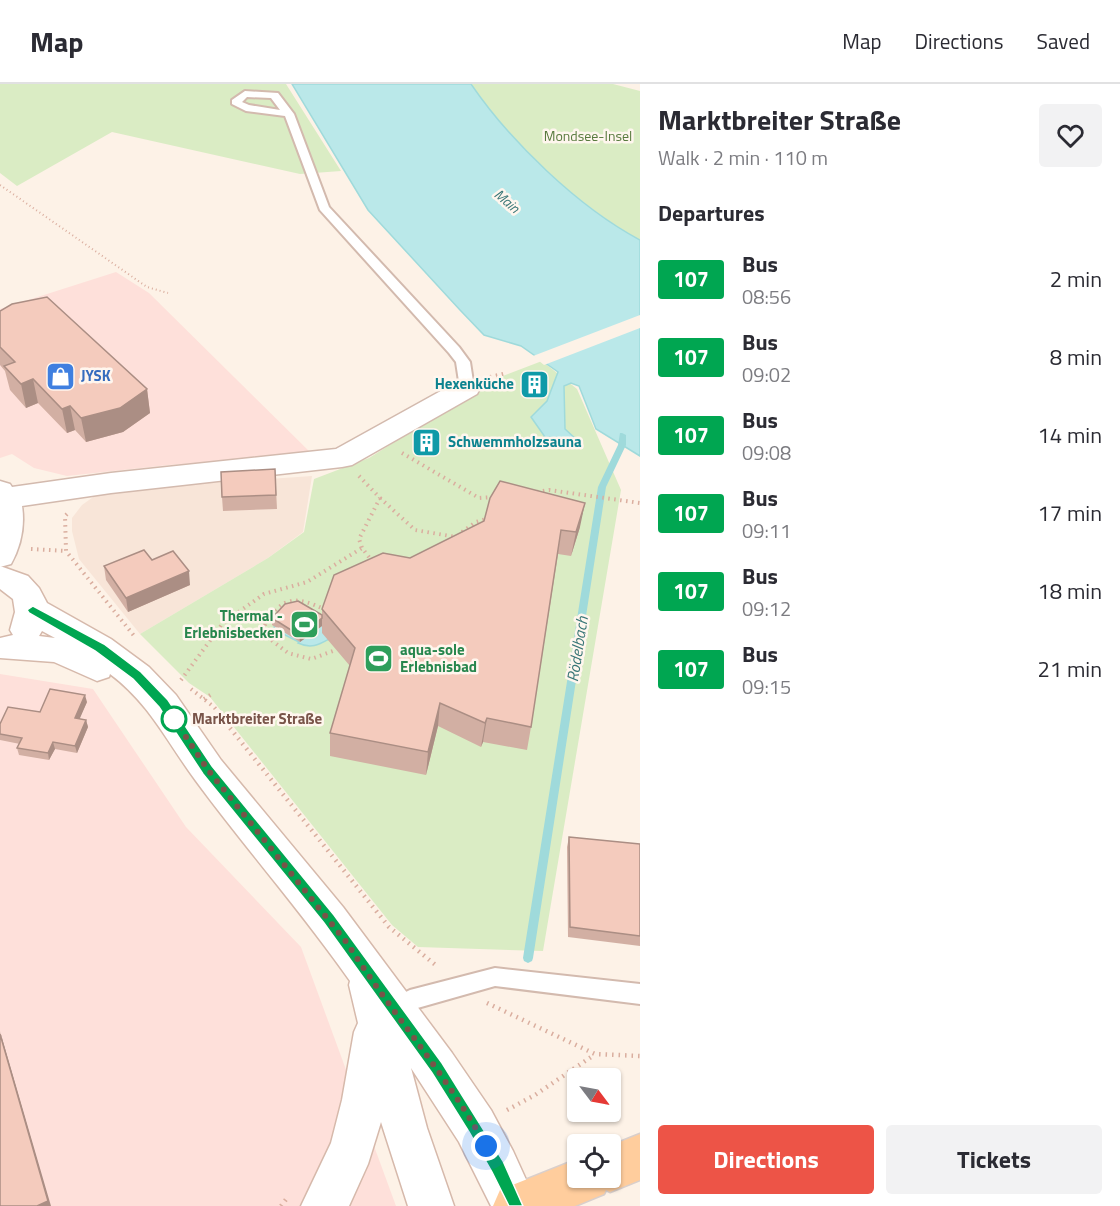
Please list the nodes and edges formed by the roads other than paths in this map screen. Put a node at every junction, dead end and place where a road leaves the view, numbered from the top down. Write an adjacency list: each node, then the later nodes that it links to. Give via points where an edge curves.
1 (289, 114): 2 (lane, via 324,208 454,350 463,362)
2 (467, 388): 3 (main road, via 342,458)
3 (3, 494): 4 (main road, via 8,524)
4 (0, 556)
5 (0, 577): 6 (main road, via 25,591)
6 (33, 610): 7 (main road, via 26,630); 8 (main road, via 137,675 172,686)
7 (4, 650): 8 (main road, via 58,650 93,665)
8 (208, 770): 10 (main road, via 329,919 366,972)
9 (640, 994): 10 (lane, via 495,977 410,1000)
10 (385, 1012): 14 (main road, via 363,1111 343,1171); 15 (main road, via 407,1137); 16 (main road, via 437,1068 475,1126)
11 (640, 1157): 12 (main road)
12 (621, 1165)
13 (567, 1186): 16 (main road)
14 (324, 1206)
15 (431, 1206)
16 (515, 1206)

